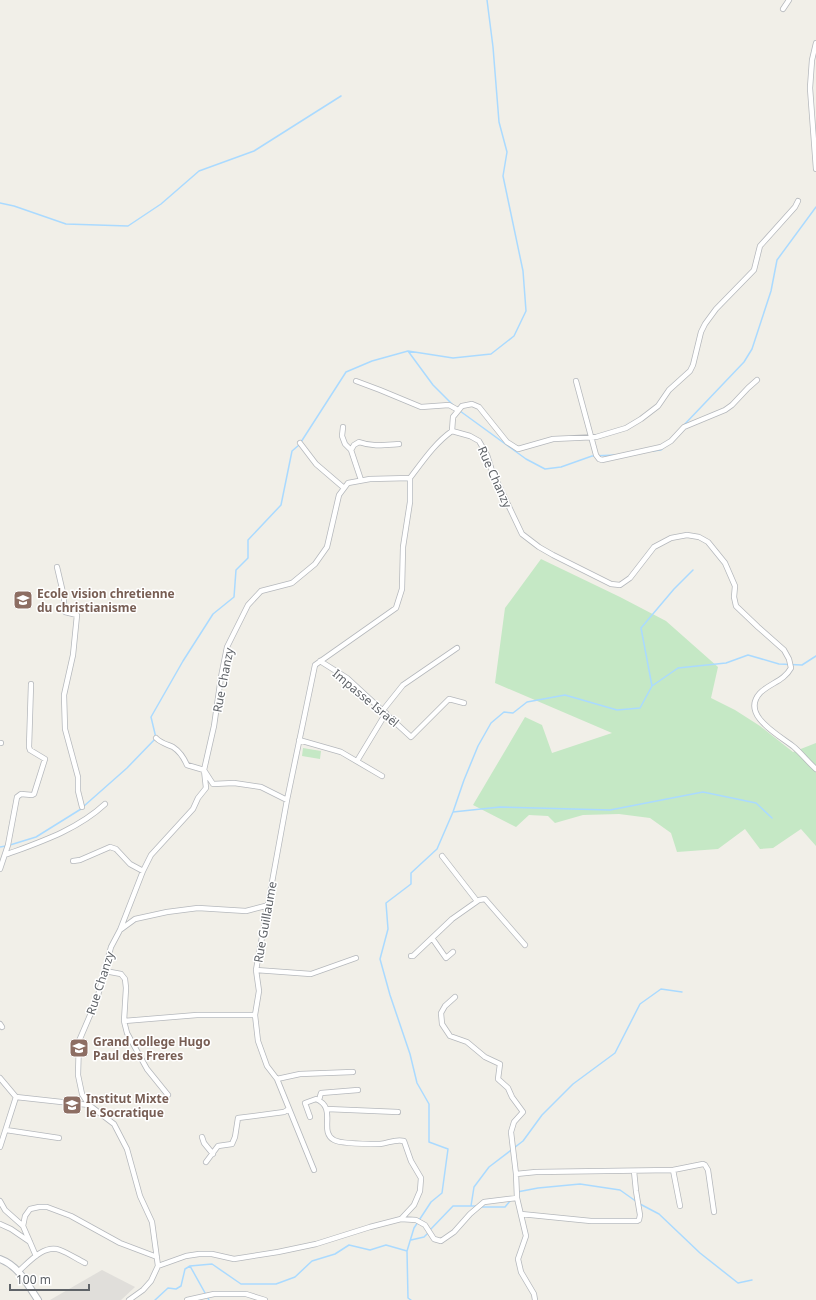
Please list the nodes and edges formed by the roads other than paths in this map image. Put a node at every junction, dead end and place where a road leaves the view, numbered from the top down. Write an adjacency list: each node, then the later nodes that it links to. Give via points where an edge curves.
1 (789, 0): 2 (street)
2 (783, 9)
3 (816, 43): 4 (street, via 810,88)
4 (816, 169)
5 (798, 201): 12 (street, via 760,246 754,270 705,324 690,371 668,390 658,406 641,419 626,428)
6 (757, 380): 12 (street, via 725,410 684,427 671,441 660,447 600,460)
7 (356, 381): 9 (street, via 421,407 449,405)
8 (576, 381): 12 (street)
9 (458, 410): 11 (street, via 453,417); 12 (street, via 462,406 472,404 479,407 507,442 518,449 553,439)
10 (343, 427): 15 (street, via 342,436)
11 (452, 431): 16 (street, via 431,451); 28 (street, Rue Chanzy, via 479,441 522,534 553,555 611,584 620,584 630,578 654,547 670,538 687,535 708,542 725,563 735,586 736,606 784,650 789,659 791,668 787,674 761,692 755,700 756,714)
12 (591, 438)
13 (300, 443): 18 (street, via 316,464)
14 (399, 444): 15 (street, via 378,446 359,442)
15 (351, 450): 17 (street)
16 (410, 478): 17 (street); 21 (street, via 410,502 403,547 402,589 396,608)
17 (361, 480): 18 (street, via 348,483)
18 (344, 488): 29 (street, Rue Chanzy, via 339,495 327,547 315,564 292,584 261,591 248,605 227,647)
19 (57, 567): 33 (street, via 64,597 64,610 77,615 73,655 64,695 65,729 78,777)
20 (457, 648): 24 (street, via 403,686)
21 (320, 661): 24 (street, Impasse Israël, via 347,678); 26 (street, Rue Guillaume, via 315,665)
22 (31, 684): 34 (street, via 29,747 45,759 34,794 21,794 17,797)
23 (464, 703): 24 (street, Impasse Israël, via 449,700 411,737)
24 (384, 712): 27 (street)
25 (156, 738): 29 (street, via 174,748 187,765)
26 (299, 740): 27 (street, via 341,752); 31 (street, Rue Guillaume)
27 (357, 761): 30 (street)
28 (816, 769)
29 (204, 770): 31 (street, via 213,784 234,783 261,787); 38 (street, Rue Chanzy, via 206,788 193,809 151,855)
30 (382, 776)
31 (287, 800): 40 (street, Rue Guillaume)
32 (104, 804): 34 (street, via 89,817 51,838)
33 (82, 807)
34 (5, 854): 37 (street)
35 (442, 856): 39 (street)
36 (73, 861): 38 (street, via 110,847)
37 (0, 869)
38 (143, 871): 41 (street, Rue Chanzy)
39 (477, 901): 42 (street); 43 (street, via 485,899)
40 (269, 905): 41 (street, via 246,911 198,908 167,912 135,919); 47 (street, Rue Guillaume)
41 (120, 930): 48 (street, Rue Chanzy, via 111,947)
42 (432, 938): 44 (street, via 446,958); 45 (street, via 414,956)
43 (525, 945)
44 (454, 952)
45 (410, 956)
46 (356, 958): 47 (street, via 311,974)
47 (256, 970): 50 (street, Rue Guillaume, via 259,991)
48 (105, 971): 51 (street, via 121,974 125,979); 59 (street, Rue Chanzy, via 97,999 79,1041 78,1075 82,1094)
49 (455, 997): 73 (street, via 441,1013 442,1024 450,1036 466,1042 485,1057 500,1064 498,1079 508,1088 523,1112 514,1122 511,1132)
50 (255, 1015): 51 (street, via 197,1015); 54 (street, Rue Guillaume, via 258,1041)
51 (124, 1020): 56 (street, via 147,1069)
52 (353, 1072): 54 (street, via 300,1074)
53 (0, 1078): 57 (street)
54 (277, 1080): 60 (street, Rue Guillaume)
55 (358, 1090): 58 (street, via 321,1093)
56 (168, 1095)
57 (16, 1097): 59 (street); 64 (street)
58 (319, 1100): 61 (street); 63 (street, via 305,1103)
59 (90, 1105): 84 (street, Rue Chanzy, via 114,1124 127,1149 140,1196 152,1222)
60 (289, 1109): 68 (street, via 284,1112 238,1118 232,1144 218,1146); 70 (street, Rue Guillaume)
61 (327, 1109): 62 (street); 79 (street, via 328,1134 335,1141 381,1144 404,1141 410,1161 421,1178 420,1191 414,1205)
62 (398, 1112)
63 (310, 1117)
64 (6, 1130): 66 (street); 67 (street)
65 (202, 1137): 68 (street)
66 (59, 1138)
67 (0, 1147)
68 (213, 1154): 69 (street)
69 (206, 1162)
70 (314, 1170)
71 (673, 1170): 72 (street); 76 (street); 77 (street, via 705,1165 708,1170)
72 (634, 1171): 73 (street); 78 (street, via 640,1215 637,1221 591,1221)
73 (516, 1174): 74 (street)
74 (517, 1198): 78 (street); 79 (street, via 484,1202 454,1232 441,1240 434,1239 425,1225 416,1220)
75 (0, 1201): 81 (street, via 5,1210)
76 (680, 1206)
77 (714, 1212)
78 (521, 1214): 95 (street, via 526,1236 518,1259 521,1272)
79 (401, 1219): 87 (street, via 316,1244 278,1252 234,1259 199,1254)
80 (0, 1224): 82 (street)
81 (23, 1226): 82 (street); 84 (street, via 30,1209 48,1207 71,1216 120,1243)
82 (30, 1242): 83 (street)
83 (36, 1256): 86 (street, via 48,1250 59,1249); 88 (street)
84 (157, 1256): 87 (street, Rue Chanzy)
85 (0, 1259): 88 (street)
86 (85, 1263)
87 (158, 1266): 91 (street, via 151,1281)
88 (19, 1271): 90 (street)
89 (220, 1294): 92 (street); 93 (street); 94 (street, via 246,1294)
90 (38, 1300)
91 (129, 1300)
92 (187, 1300)
93 (223, 1300)
94 (265, 1300)
95 (535, 1300)

